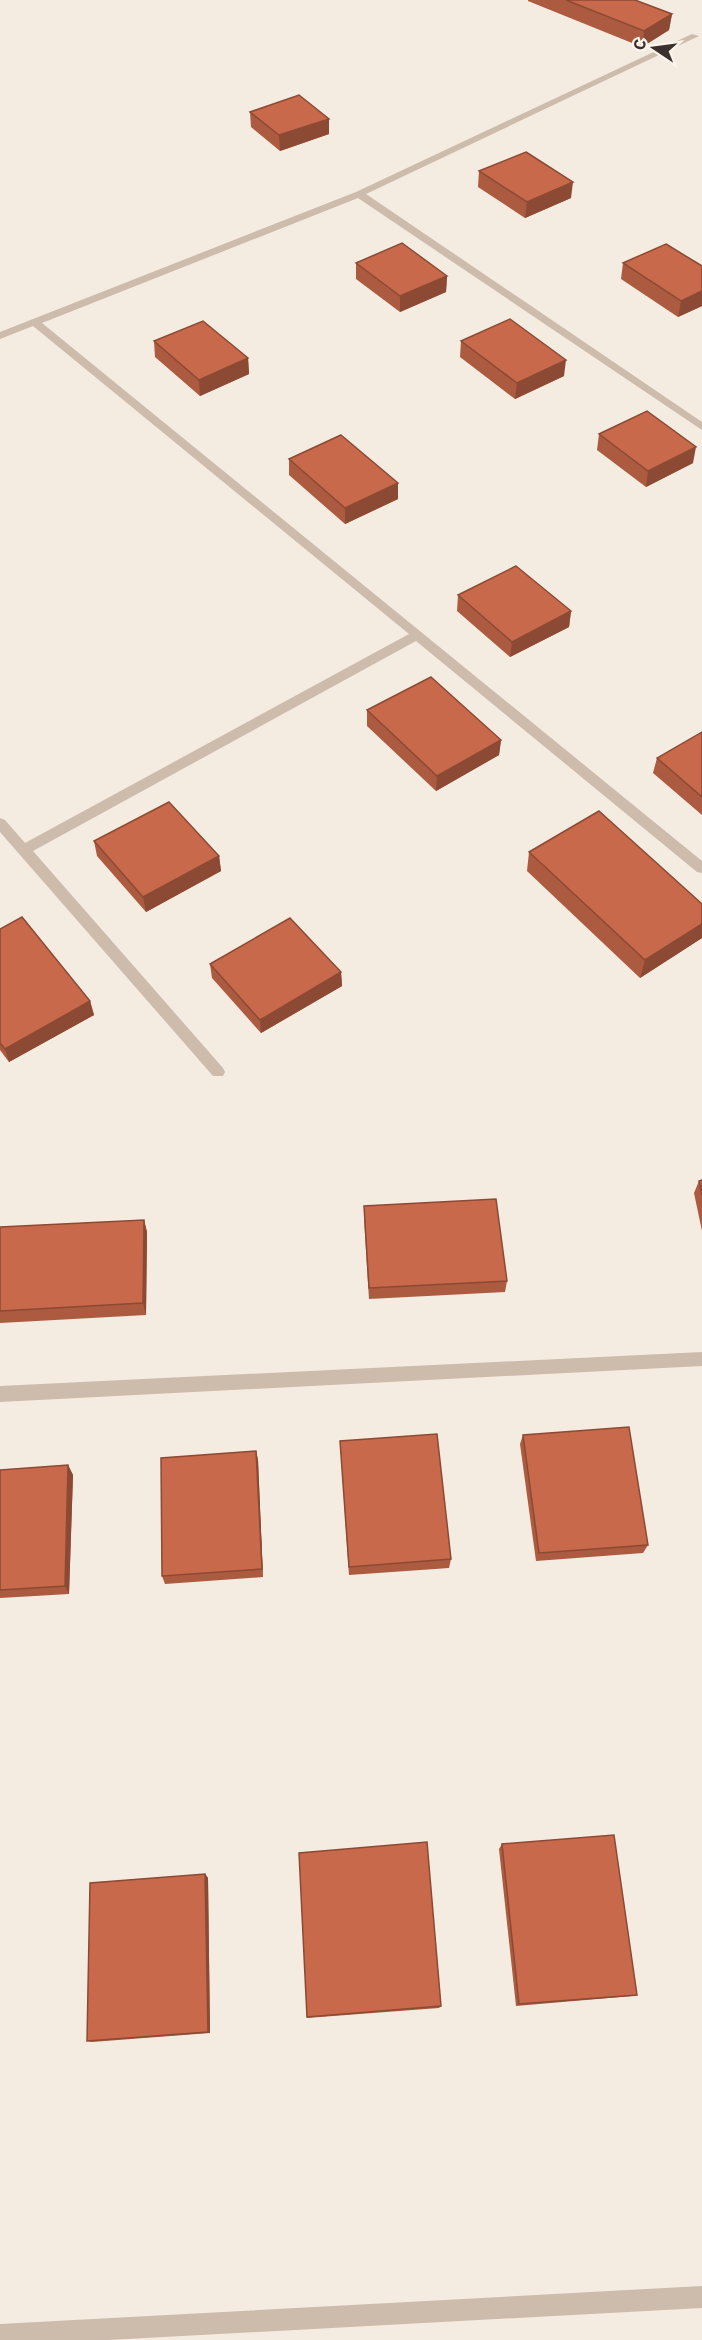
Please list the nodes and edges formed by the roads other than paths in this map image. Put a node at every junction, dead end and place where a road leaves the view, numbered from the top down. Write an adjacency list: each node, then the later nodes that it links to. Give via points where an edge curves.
1 (695, 36): 2 (street)
2 (359, 194): 3 (street); 5 (street)
3 (34, 322): 4 (street); 6 (street)
4 (0, 336)
5 (702, 427)
6 (417, 635): 8 (street); 9 (street)
7 (0, 823): 8 (street)
8 (24, 850): 10 (street)
9 (702, 868)
10 (218, 1072)
11 (702, 1359): 12 (street)
12 (0, 1394)
13 (702, 2297): 14 (street)
14 (0, 2335)

